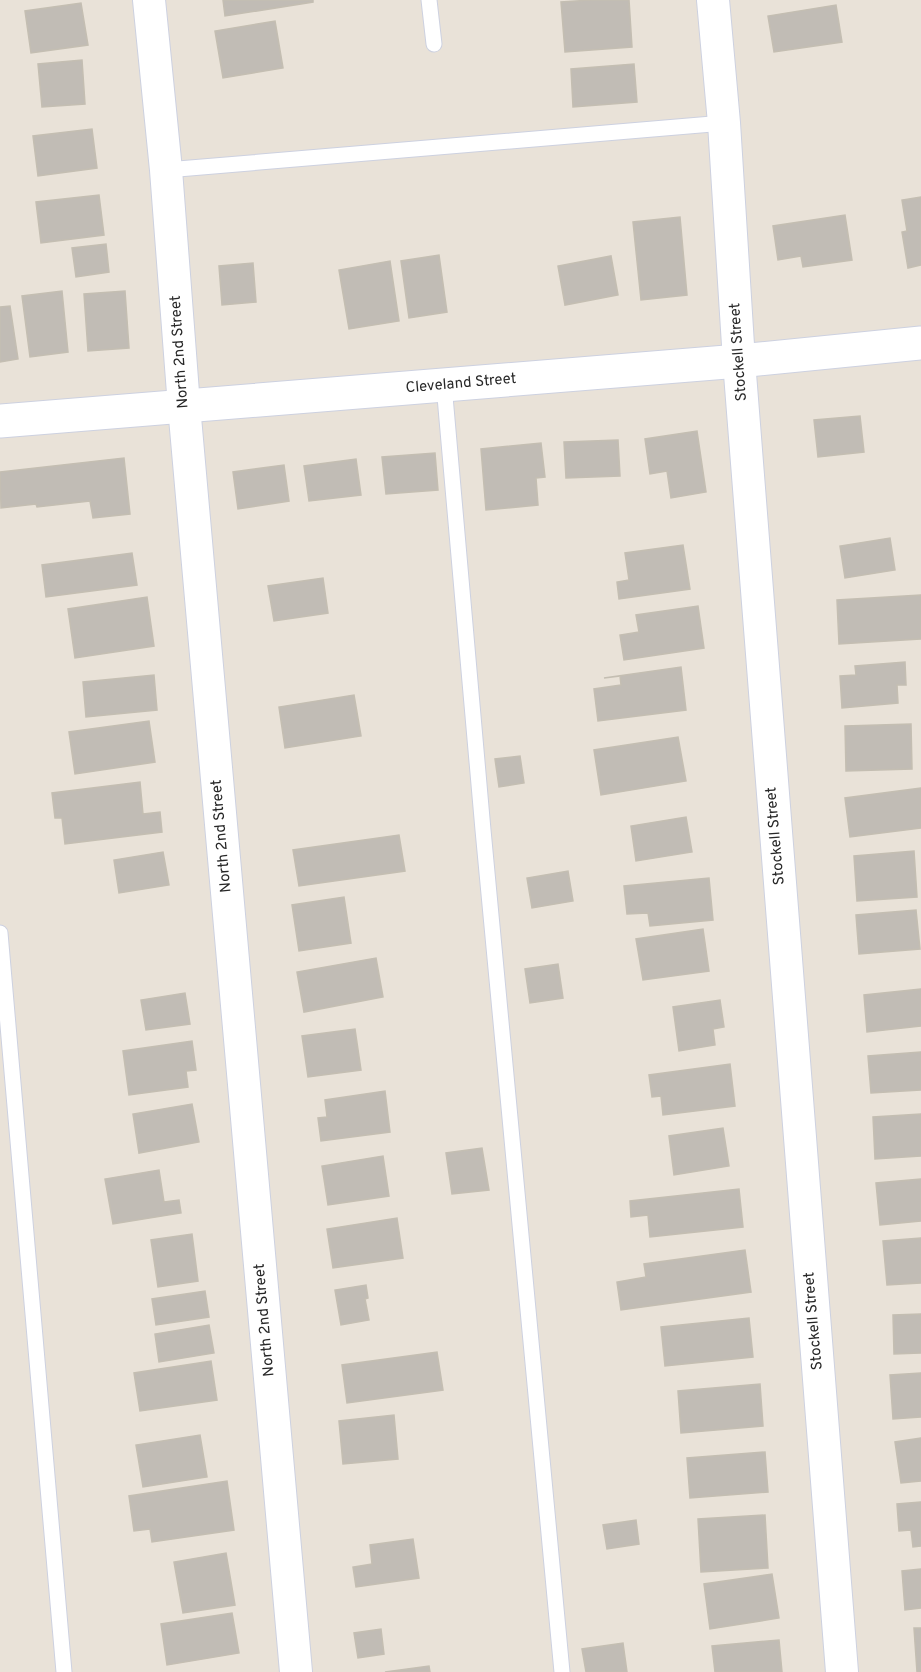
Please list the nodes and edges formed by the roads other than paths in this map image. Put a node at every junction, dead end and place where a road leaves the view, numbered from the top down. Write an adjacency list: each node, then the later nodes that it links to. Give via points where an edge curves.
1 (149, 0): 6 (street, North 2nd Street)
2 (429, 0): 4 (lane)
3 (713, 0): 5 (street, Stockell Street)
4 (434, 44)
5 (724, 123): 6 (lane); 8 (street, Stockell Street)
6 (166, 170): 10 (street, North 2nd Street)
7 (921, 342): 8 (main road, Cleveland Street)
8 (739, 361): 9 (main road, Cleveland Street); 16 (street, Stockell Street)
9 (444, 385): 10 (main road, Cleveland Street); 15 (lane)
10 (184, 406): 11 (main road, Cleveland Street); 14 (street, North 2nd Street)
11 (0, 421)
12 (0, 933): 13 (lane)
13 (64, 1672)
14 (296, 1672)
15 (562, 1672)
16 (842, 1672)

